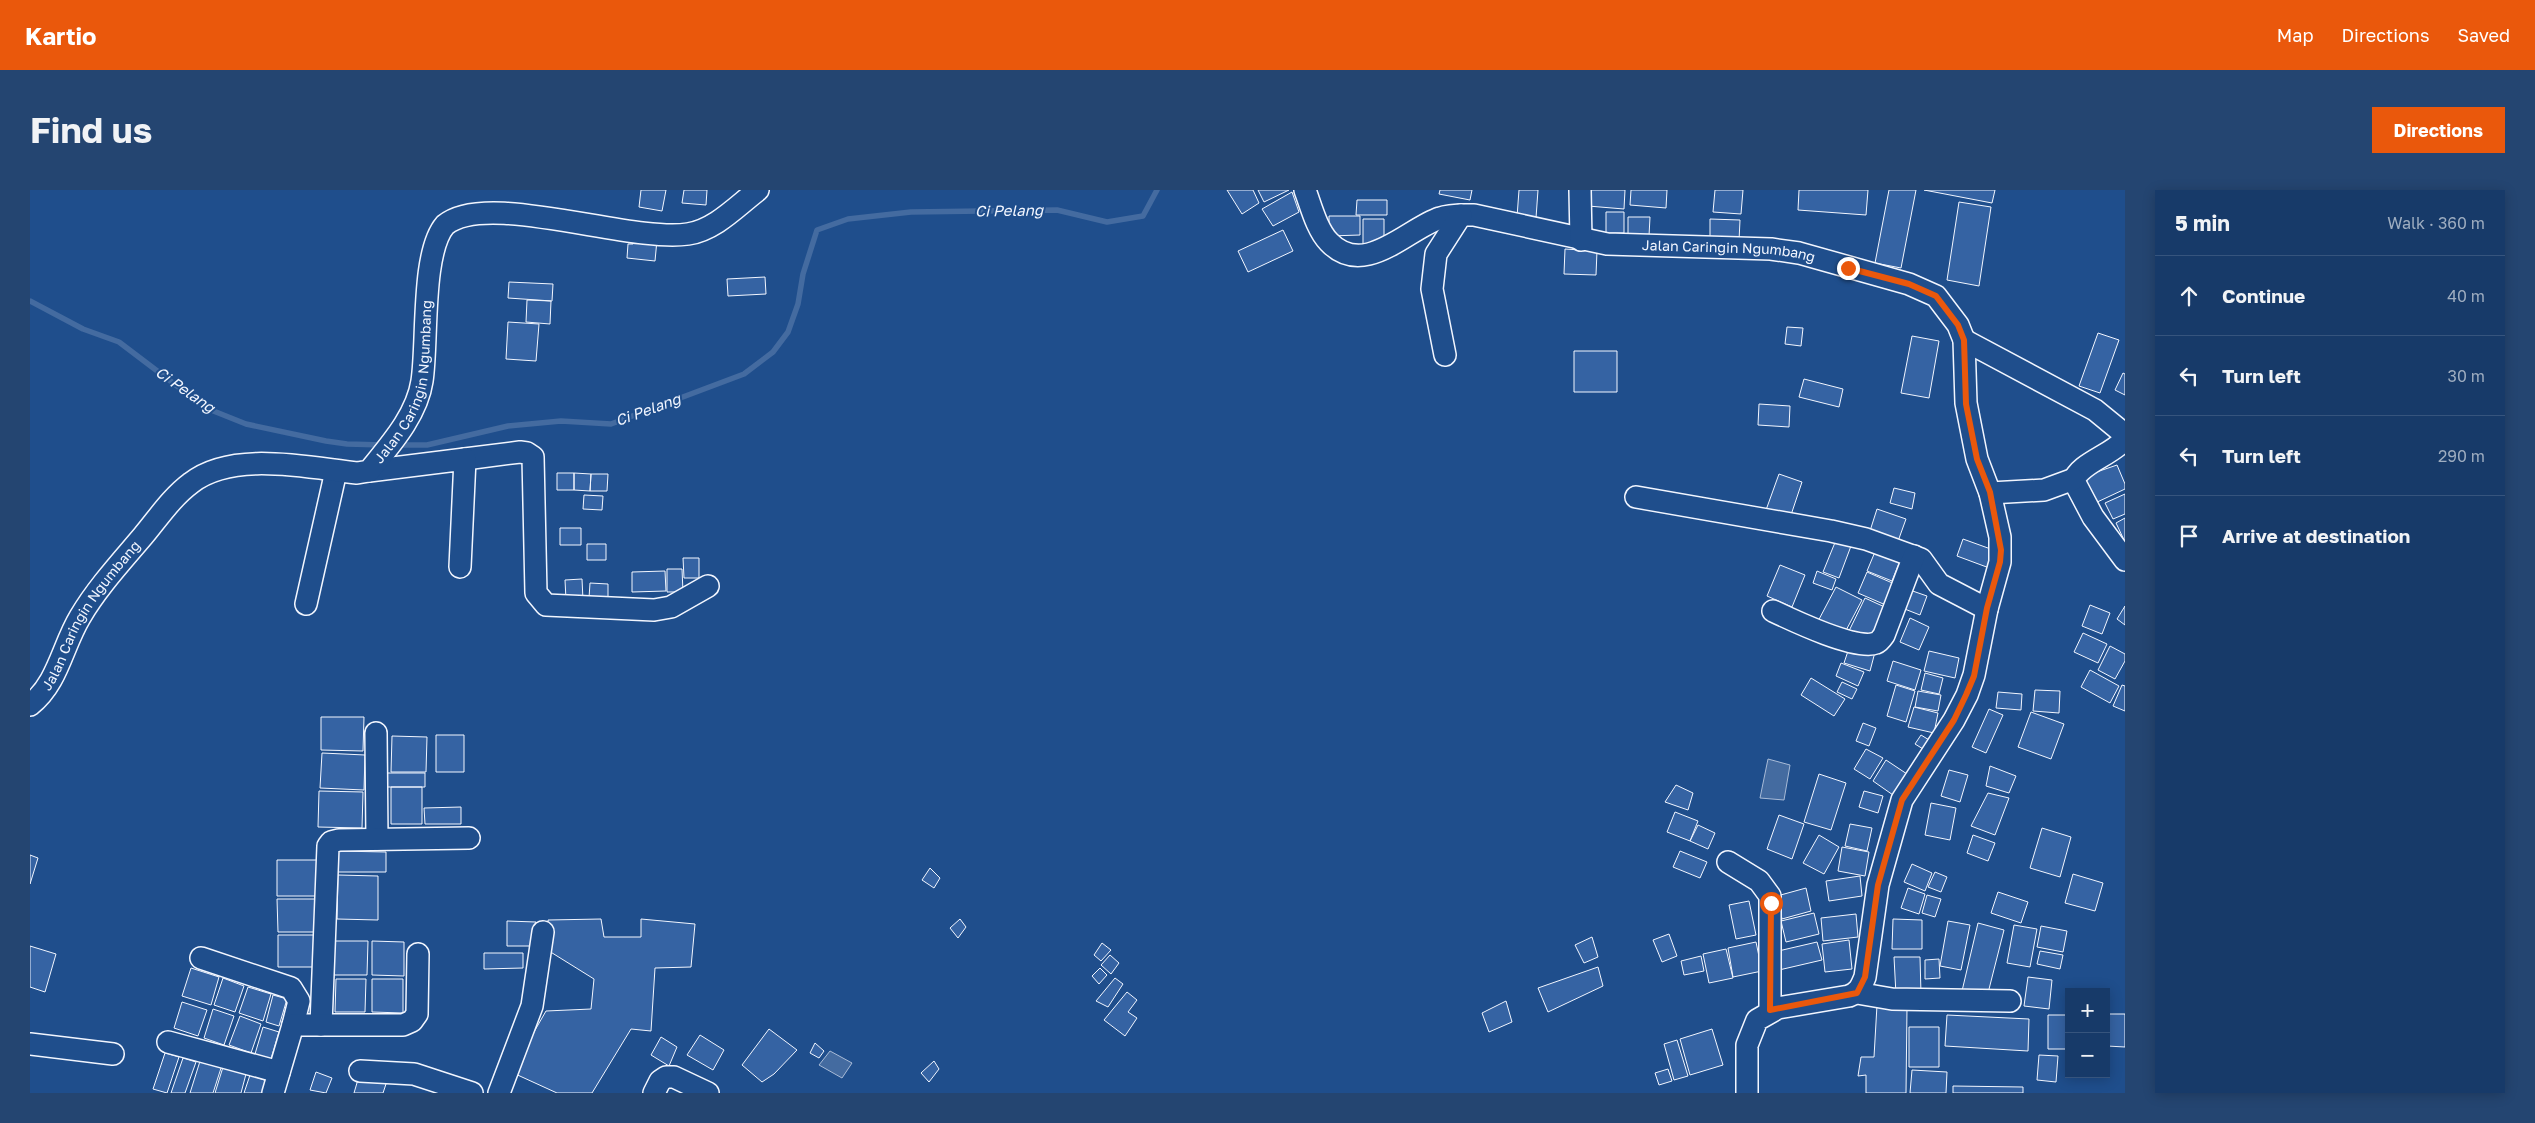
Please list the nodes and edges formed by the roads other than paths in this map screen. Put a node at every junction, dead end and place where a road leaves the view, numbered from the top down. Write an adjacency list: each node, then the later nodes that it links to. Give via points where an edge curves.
1 (758, 190): 9 (street, Jalan Caringin Ngumbang, via 712,225 688,234 613,227 522,211 475,209 458,215 435,241 427,291 422,382 414,407)
2 (1305, 190): 4 (street, Jalan Caringin Ngumbang, via 1328,242 1340,251 1356,254 1383,250 1440,218)
3 (1580, 190): 5 (street)
4 (1461, 215): 5 (street, Jalan Caringin Ngumbang, via 1506,221); 7 (street, via 1436,254 1432,289)
5 (1581, 240): 6 (street, Jalan Caringin Ngumbang, via 1632,246 1771,249 1799,253 1909,284 1936,296 1952,314)
6 (1964, 340): 11 (street, via 2070,395 2123,433 2124,440 2119,447 2088,465); 12 (street, Jalan Caringin Ngumbang, via 1966,404 1977,459)
7 (1445, 355)
8 (465, 459): 9 (street); 16 (street); 17 (street, via 520,452 533,457 536,593 546,605 654,610 671,607)
9 (375, 464): 10 (street, Jalan Caringin Ngumbang, via 357,473)
10 (336, 471): 18 (street); 21 (street, Jalan Caringin Ngumbang, via 280,463 223,468 191,483 104,582 80,617 48,687)
11 (2074, 479): 12 (street, via 2044,490); 15 (street, via 2093,516)
12 (1990, 492): 19 (street, Jalan Caringin Ngumbang, via 2001,550)
13 (1636, 497): 14 (street, via 1831,531)
14 (1914, 556): 19 (street, via 1921,560 1939,584); 20 (street, via 1884,635 1877,643 1851,642)
15 (2125, 560)
16 (460, 567)
17 (708, 586)
18 (306, 604)
19 (1987, 608): 29 (street, Jalan Caringin Ngumbang, via 1974,676 1966,695 1954,720 1902,800 1878,885 1865,977)
20 (1772, 611)
21 (30, 705)
22 (376, 734): 24 (street)
23 (469, 838): 24 (street)
24 (377, 840): 33 (street, via 339,840 328,846)
25 (1728, 862): 31 (street, via 1759,881 1770,896)
26 (543, 932): 41 (street, via 532,1006)
27 (418, 954): 33 (street, via 417,1014 412,1021 403,1025)
28 (201, 958): 32 (street, via 291,988 299,1001)
29 (1857, 993): 30 (street, via 1892,999); 31 (street)
30 (2010, 1001)
31 (1770, 1010): 44 (street, via 1756,1020 1749,1036)
32 (293, 1025): 33 (street); 38 (street)
33 (321, 1025)
34 (168, 1042): 38 (street)
35 (30, 1044): 36 (street)
36 (113, 1054)
37 (360, 1071): 40 (street, via 414,1074)
38 (278, 1072): 39 (street)
39 (272, 1093)
40 (472, 1093)
41 (499, 1093)
42 (654, 1093): 43 (street, via 666,1077 674,1077)
43 (708, 1093)
44 (1747, 1093)

